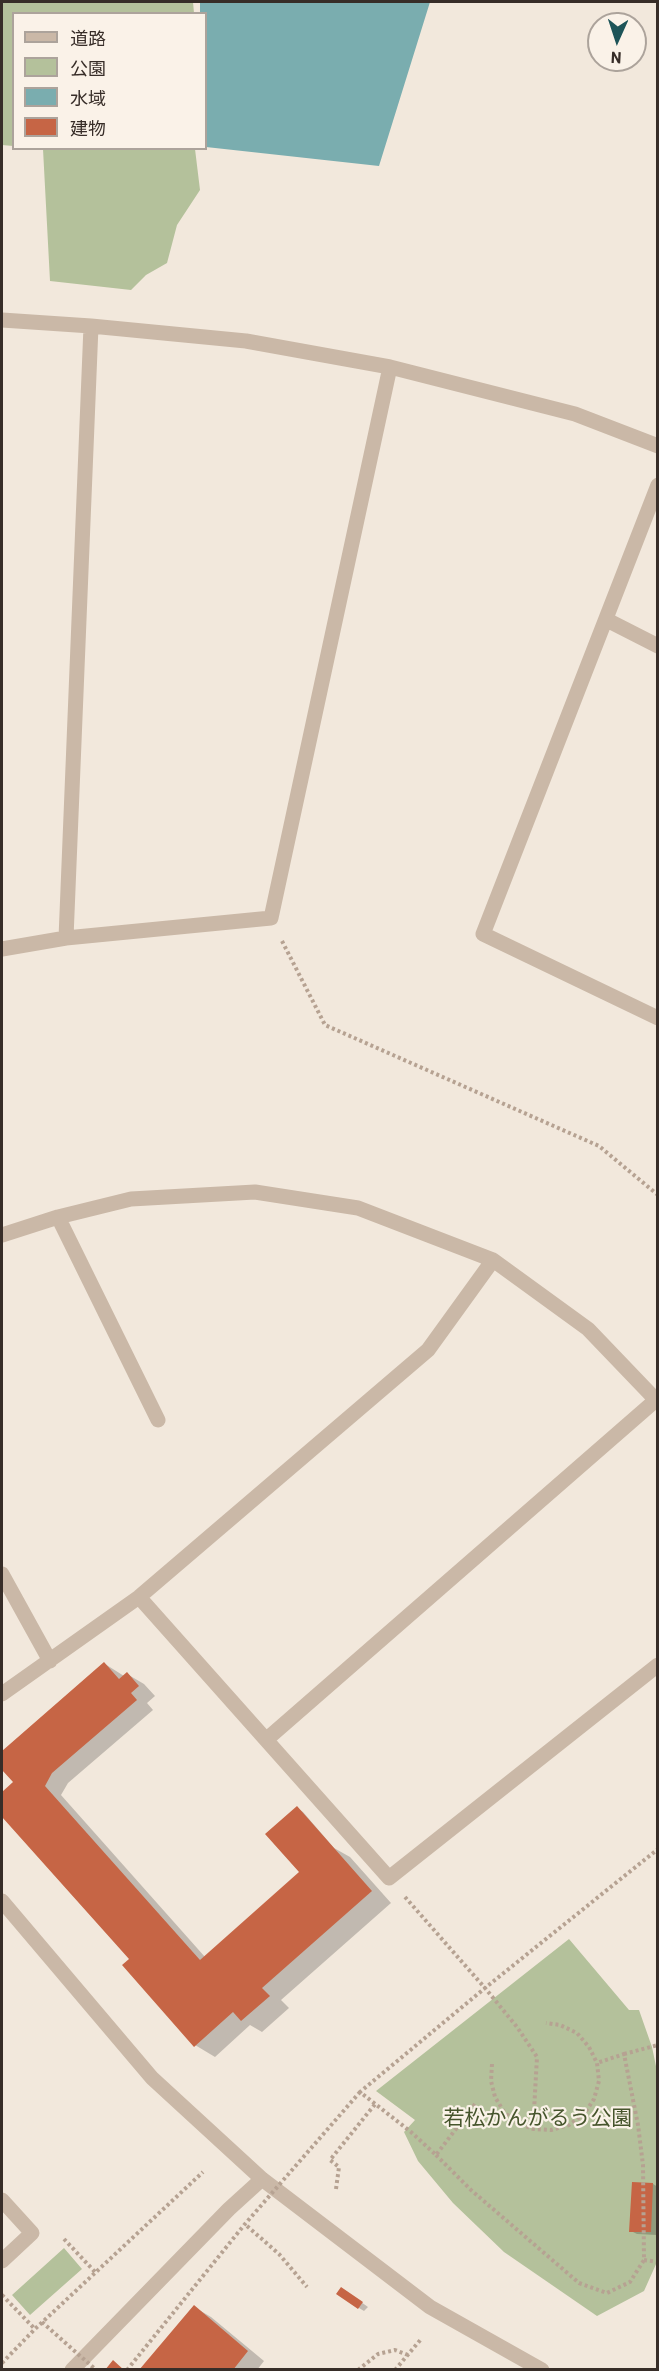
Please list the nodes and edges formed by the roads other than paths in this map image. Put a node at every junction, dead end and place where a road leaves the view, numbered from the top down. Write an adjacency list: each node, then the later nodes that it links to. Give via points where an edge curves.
1 (2, 320): 2 (street)
2 (91, 326): 3 (street, via 246,341); 8 (street)
3 (390, 367): 4 (street, via 575,414); 8 (street, via 271,918)
4 (657, 446)
5 (657, 485): 6 (street)
6 (607, 620): 7 (street); 10 (street, via 483,934)
7 (657, 646)
8 (66, 938): 9 (street)
9 (2, 949)
10 (657, 1018)
11 (58, 1216): 12 (street); 13 (street, via 131,1199 255,1192 358,1208); 15 (street)
12 (2, 1235)
13 (493, 1260): 14 (street, via 588,1329); 17 (street, via 429,1350)
14 (657, 1401): 21 (street)
15 (158, 1419)
16 (2, 1574): 18 (street)
17 (139, 1597): 18 (street); 21 (street)
18 (50, 1661): 20 (street)
19 (657, 1665): 21 (street, via 389,1878)
20 (2, 1694)
21 (267, 1739)
22 (2, 1901): 23 (street, via 152,2078)
23 (262, 2179): 26 (street); 27 (street, via 430,2307)
24 (2, 2200): 25 (street, via 32,2234)
25 (2, 2261)
26 (72, 2370)
27 (542, 2370)

